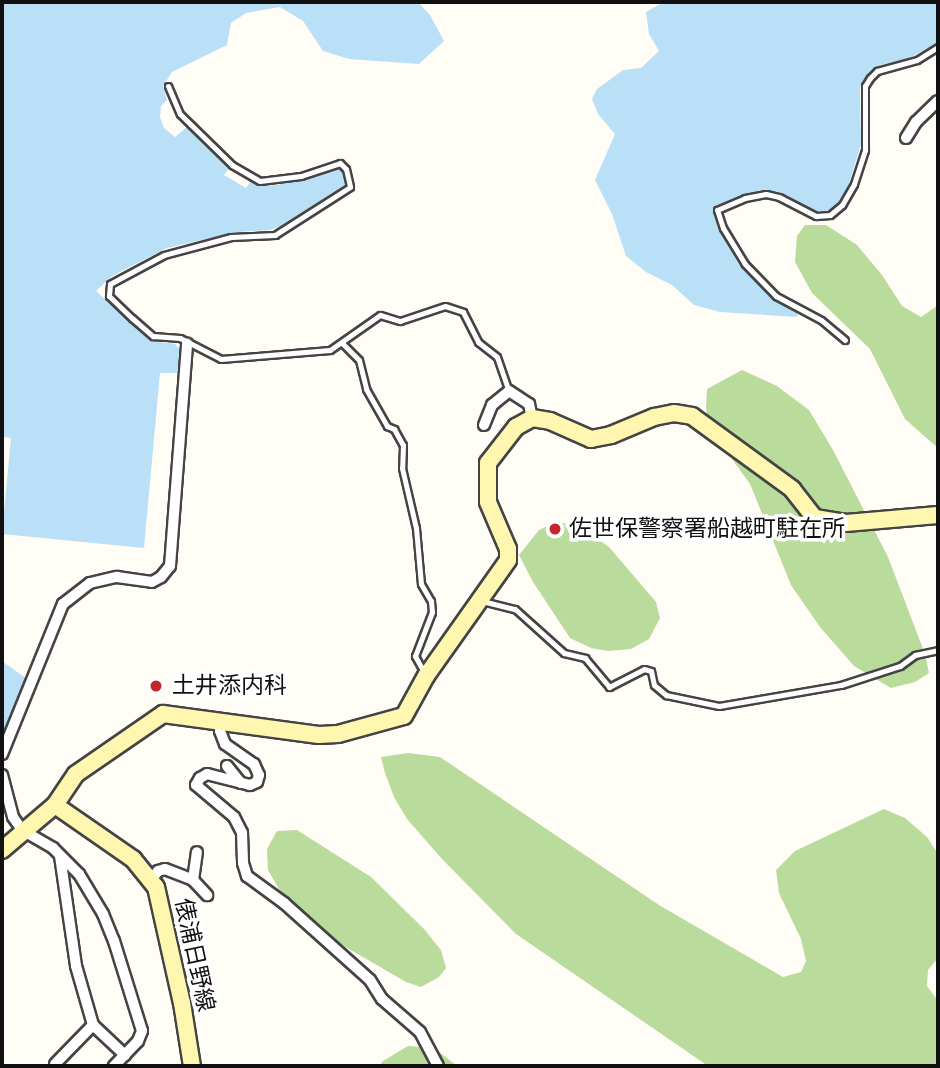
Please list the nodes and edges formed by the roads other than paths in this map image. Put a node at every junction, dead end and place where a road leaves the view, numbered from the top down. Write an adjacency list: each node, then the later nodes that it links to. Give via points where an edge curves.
1 (938, 47): 5 (lane, via 870,78 865,86 865,150 854,184 830,215 816,216 766,194 717,210 745,264 776,296 821,320)
2 (168, 86): 7 (lane, via 180,114 232,165 260,181 302,176 340,163 350,187 275,235 231,237 164,255 110,284 109,296 153,336 180,338)
3 (938, 101): 4 (street)
4 (906, 138)
5 (845, 340)
6 (342, 343): 7 (lane, via 330,349 221,359); 8 (lane, via 380,315 400,321 445,306 463,313 478,342 497,357); 14 (lane, via 359,360 366,389 403,445 402,468 416,528 421,584 431,601 432,612 415,656)
7 (187, 344): 16 (street, via 170,566 152,582 117,577 90,583 63,604)
8 (509, 391): 9 (street, via 529,404); 10 (street, via 492,405)
9 (532, 418): 11 (street, via 591,439 674,413 692,416 792,489 815,518 846,523); 12 (street, via 516,426 488,463 488,502 508,548 503,570)
10 (484, 425)
11 (938, 515)
12 (480, 600): 13 (lane, via 515,609 565,653 585,658 609,687 644,669 651,671 654,685 666,695 719,706 841,685); 14 (street)
13 (938, 650)
14 (426, 676): 15 (street, via 404,716 338,734)
15 (221, 720): 19 (street, via 225,744 254,764 259,775 257,782); 20 (street, via 163,714 76,774)
16 (2, 754)
17 (227, 766): 19 (street)
18 (2, 775): 21 (street, via 13,817)
19 (242, 783): 33 (street, via 207,775 196,786 234,817 242,833 247,876 370,980 382,999 420,1032)
20 (55, 804): 21 (street); 25 (street, 俵浦日野線, via 132,859)
21 (22, 830): 22 (street); 24 (street)
22 (2, 850)
23 (197, 852): 26 (street)
24 (60, 856): 28 (street, via 76,966); 29 (street, via 79,874 114,941 142,1031)
25 (151, 880): 26 (street, via 165,869); 32 (street, 俵浦日野線, via 183,1003)
26 (193, 880): 27 (street)
27 (207, 895)
28 (93, 1025): 29 (street); 30 (street)
29 (125, 1055): 31 (street)
30 (55, 1064)
31 (114, 1066)
32 (192, 1066)
33 (438, 1066)

